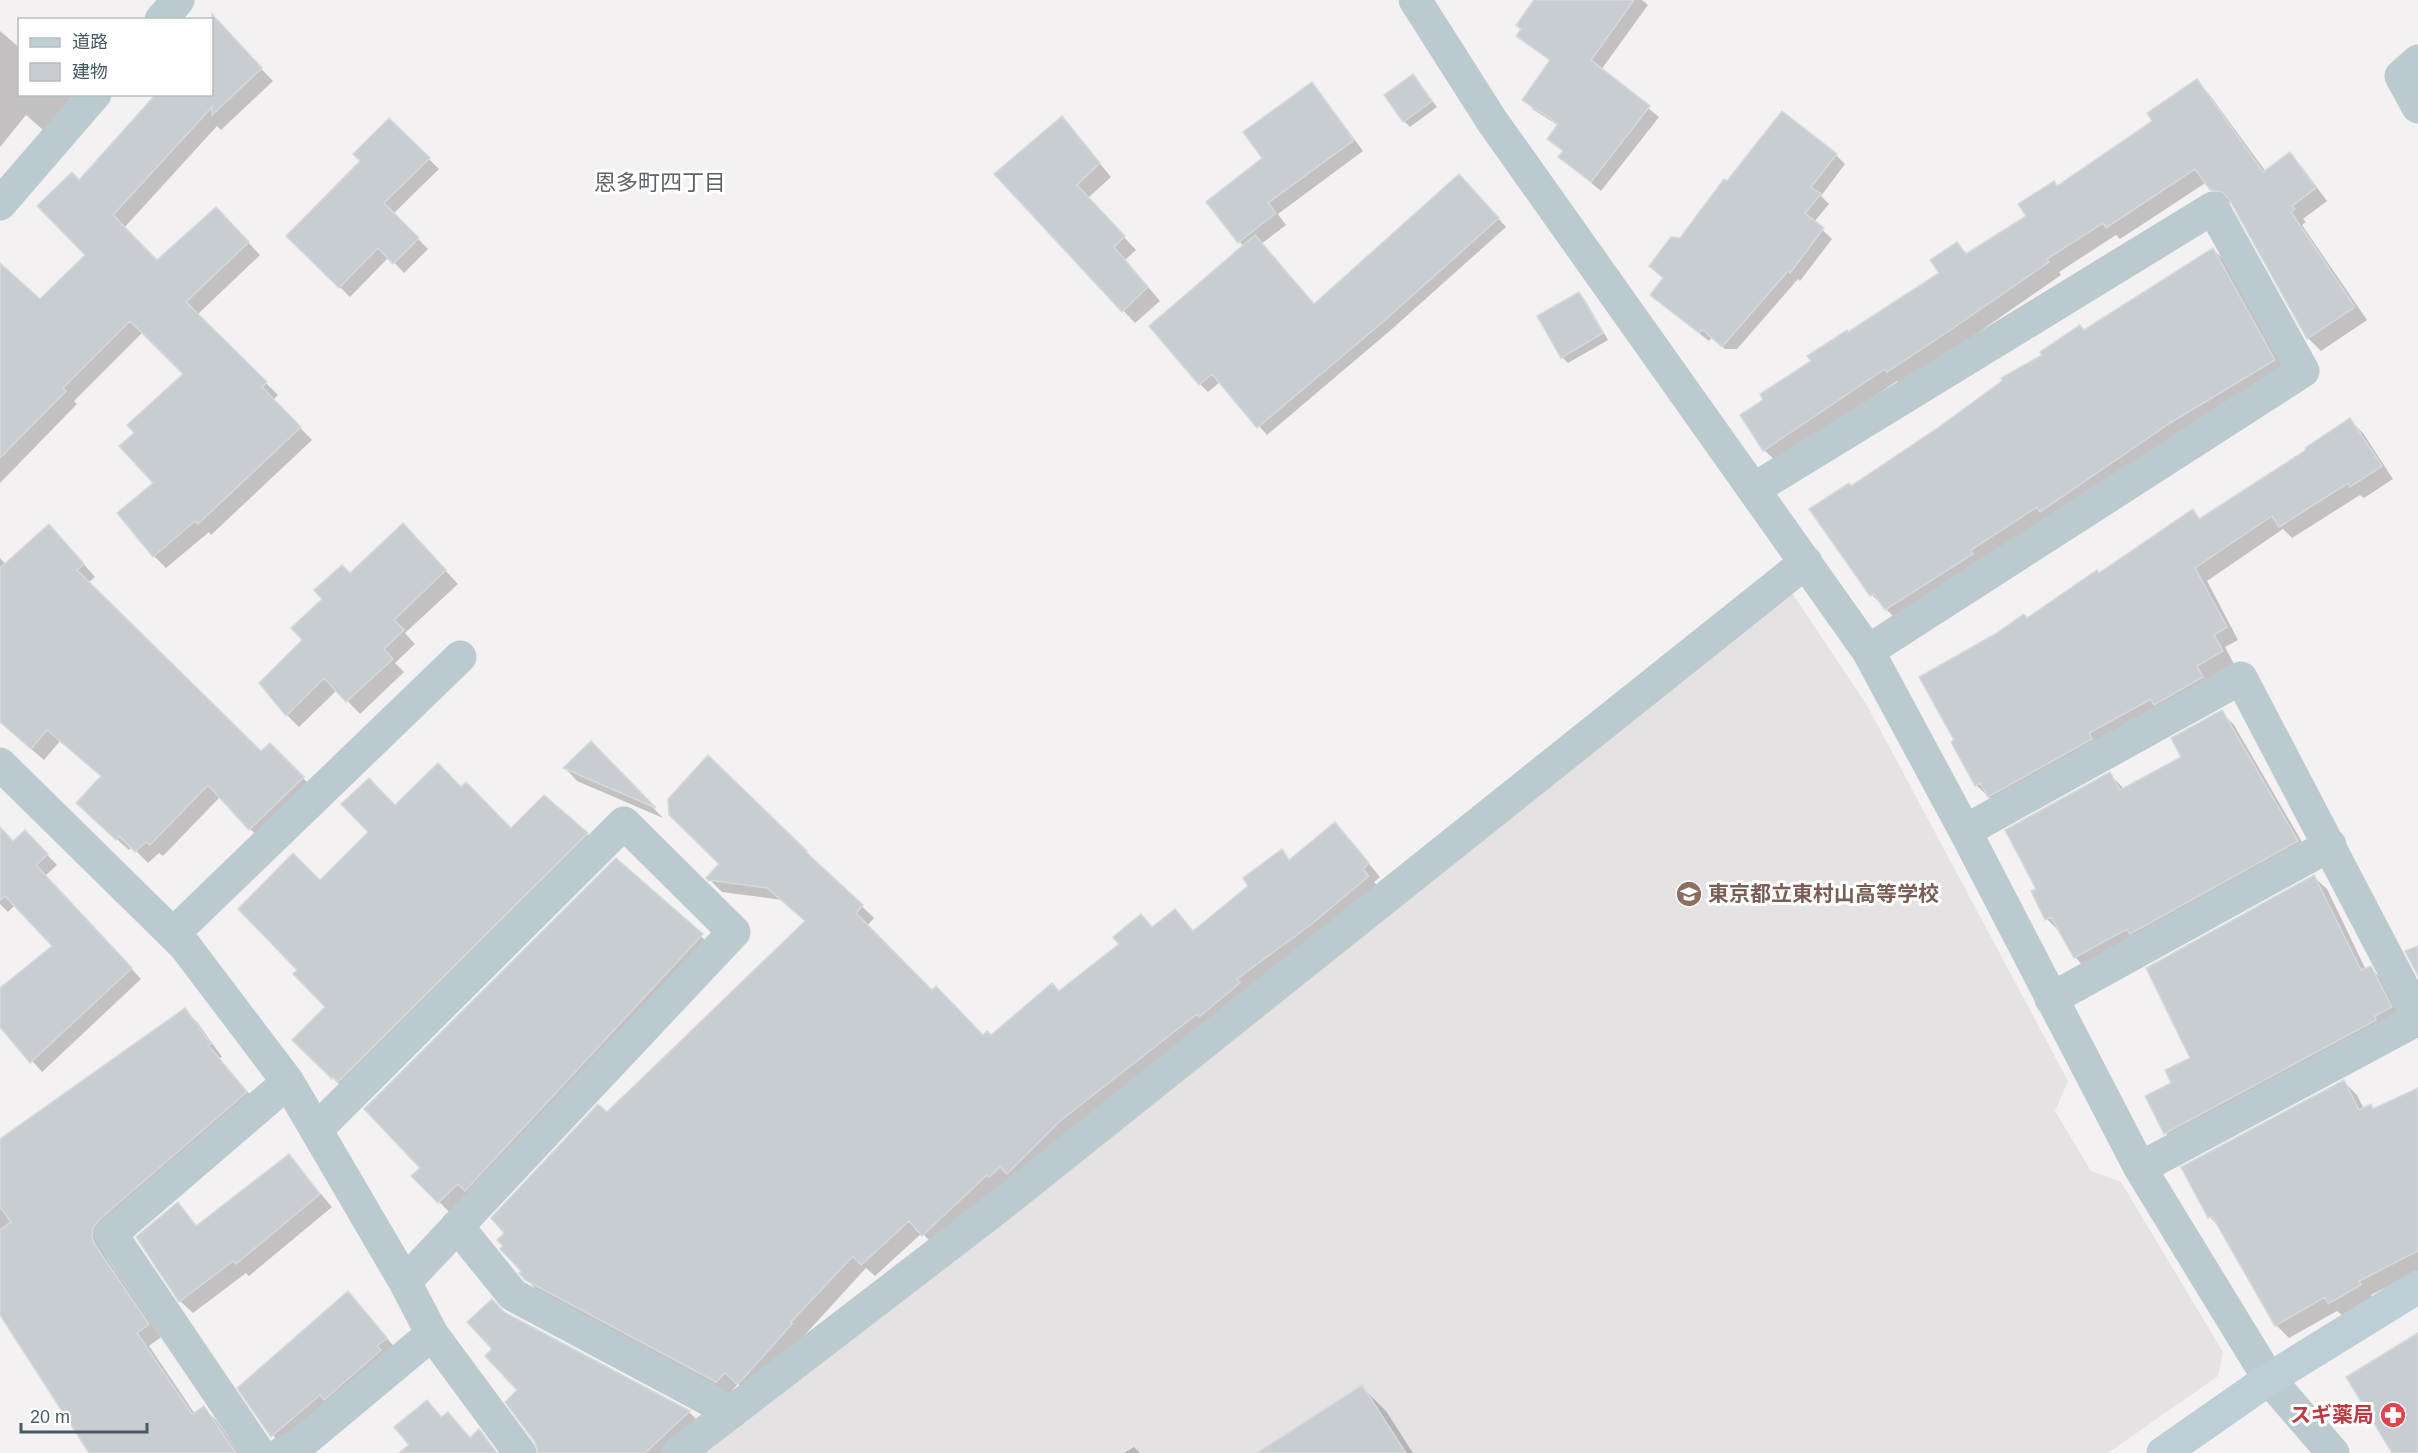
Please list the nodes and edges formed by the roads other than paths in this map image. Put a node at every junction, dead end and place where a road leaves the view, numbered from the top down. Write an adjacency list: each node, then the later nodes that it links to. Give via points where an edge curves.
1 (178, 0): 3 (street)
2 (1415, 0): 8 (street, via 1492,121)
3 (163, 18)
4 (2418, 62): 6 (street, via 2401,76)
5 (93, 96): 7 (street)
6 (2418, 107)
7 (0, 204)
8 (1754, 489): 9 (street); 10 (street, via 2213,208 2303,371)
9 (1806, 562): 10 (street); 26 (street, via 997,1208)
10 (1868, 651): 13 (street)
11 (460, 657): 15 (street)
12 (0, 764): 15 (street)
13 (1965, 831): 14 (street, via 2241,678); 16 (street)
14 (2330, 845): 16 (street); 17 (street)
15 (173, 934): 18 (street)
16 (2051, 999): 20 (street)
17 (2418, 1017): 20 (street)
18 (288, 1082): 19 (street); 27 (street, via 111,1234)
19 (318, 1129): 21 (street, via 624,823 734,932); 22 (street)
20 (2140, 1168): 25 (street)
21 (457, 1226): 22 (street); 26 (street, via 513,1295)
22 (405, 1282): 24 (street)
23 (2418, 1287): 25 (street)
24 (432, 1334): 28 (street, via 299,1446); 29 (street)
25 (2269, 1378): 31 (street); 32 (street)
26 (732, 1412): 30 (street)
27 (259, 1453)
28 (282, 1453)
29 (520, 1453)
30 (678, 1453)
31 (2163, 1453)
32 (2333, 1453)

